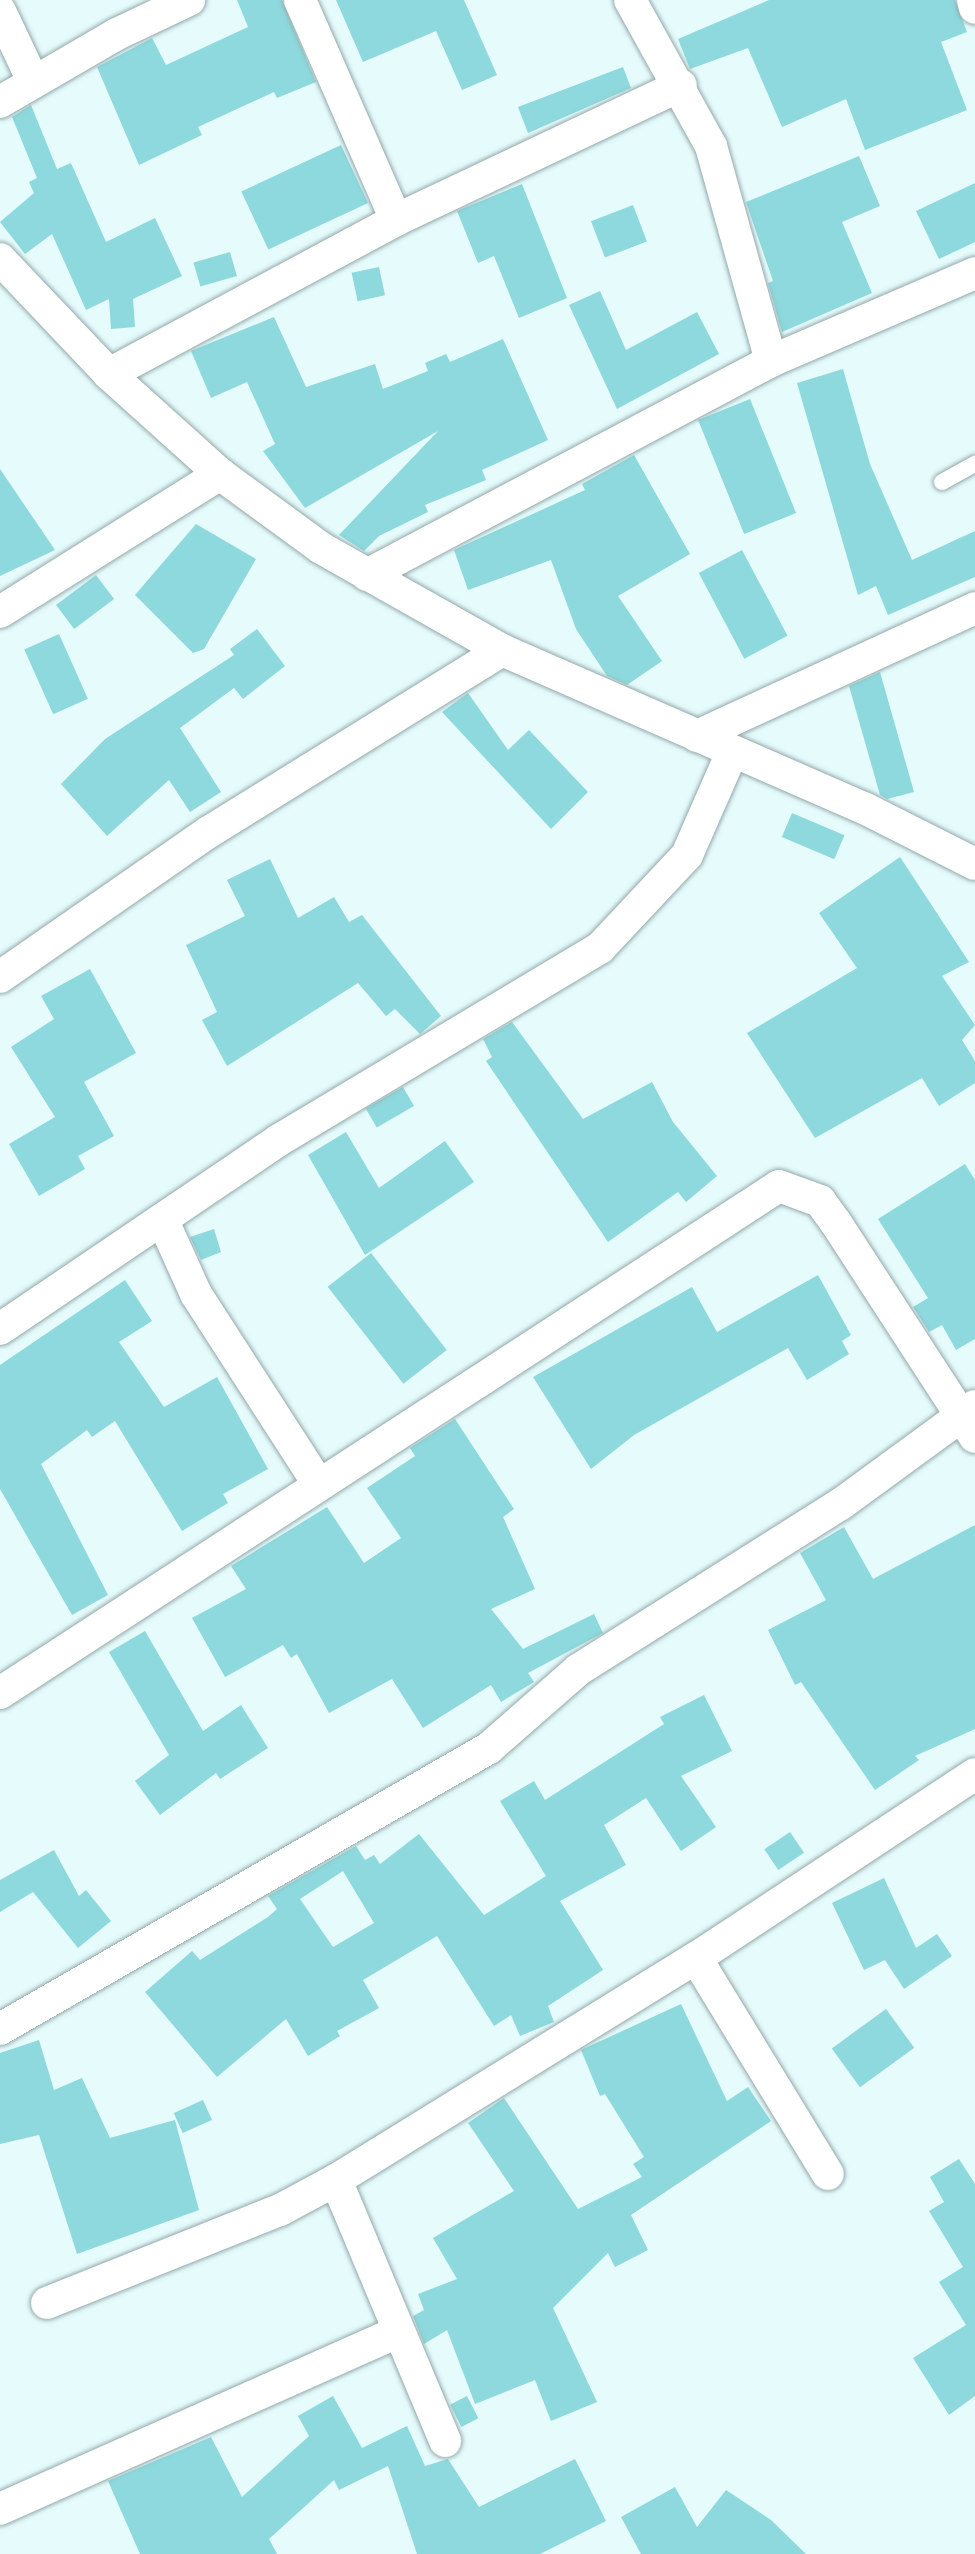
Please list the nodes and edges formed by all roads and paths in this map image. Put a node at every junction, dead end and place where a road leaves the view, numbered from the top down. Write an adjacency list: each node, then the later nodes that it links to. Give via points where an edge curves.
1 (189, 0): 7 (street)
2 (300, 0): 10 (street)
3 (630, 0): 8 (street)
4 (973, 0): 5 (street)
5 (975, 8)
6 (0, 11): 7 (street)
7 (33, 81): 9 (street)
8 (681, 85): 10 (street); 13 (street, via 711,146)
9 (0, 102)
10 (396, 219): 14 (street)
11 (4, 269): 14 (street)
12 (975, 273): 13 (street)
13 (771, 361): 18 (street)
14 (109, 374): 16 (street)
15 (975, 464): 17 (lane)
16 (220, 474): 18 (street); 20 (street)
17 (942, 482)
18 (367, 575): 21 (street)
19 (975, 608): 22 (street)
20 (0, 612)
21 (502, 650): 22 (street); 25 (street, via 209,832)
22 (697, 736): 23 (street)
23 (731, 755): 24 (street, via 864,808); 26 (street, via 687,855 600,948 279,1140)
24 (975, 864)
25 (0, 977)
26 (163, 1221): 27 (street); 29 (street, via 196,1294)
27 (0, 1329)
28 (970, 1419): 29 (street, via 820,1202 779,1186); 33 (street, via 578,1670 489,1748)
29 (318, 1483): 30 (street)
30 (0, 1693)
31 (975, 1774): 32 (street)
32 (696, 1958): 34 (street); 35 (street)
33 (0, 2029)
34 (828, 2174)
35 (337, 2180): 36 (street, via 280,2210); 37 (street)
36 (47, 2302)
37 (397, 2332): 38 (street); 39 (street)
38 (445, 2441)
39 (0, 2508)

